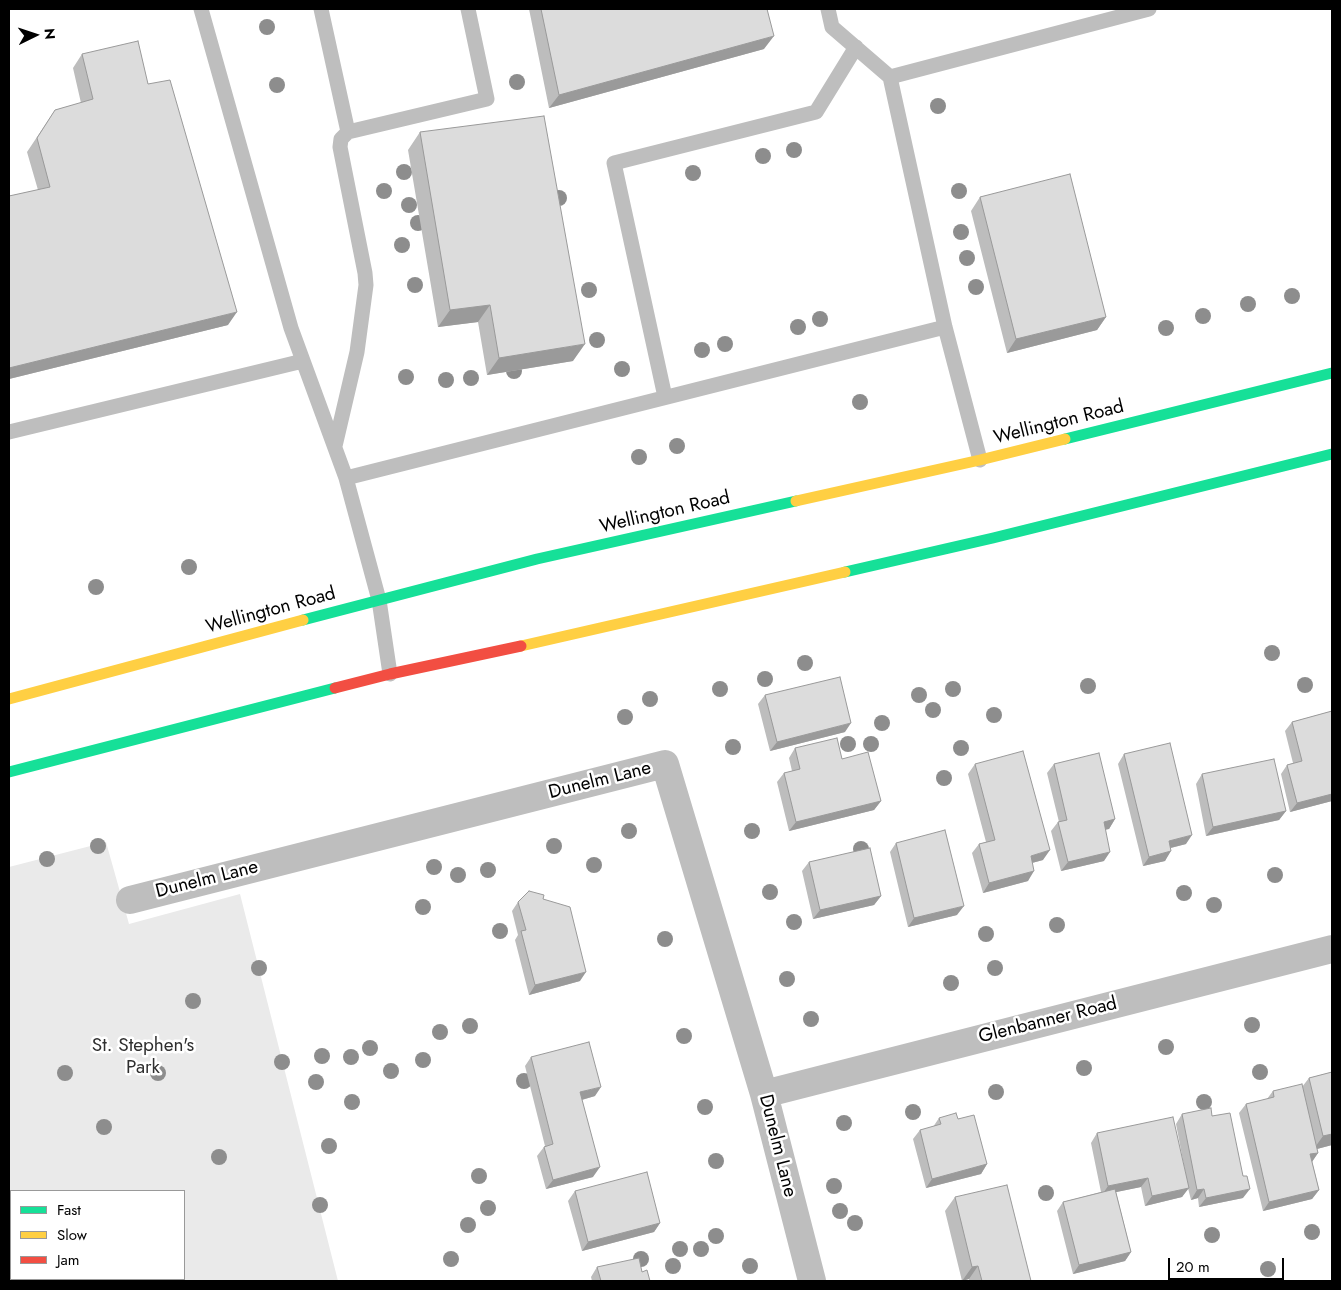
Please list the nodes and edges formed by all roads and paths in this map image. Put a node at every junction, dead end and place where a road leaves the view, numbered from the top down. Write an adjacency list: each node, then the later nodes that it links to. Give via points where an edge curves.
1 (201, 9): 10 (lane, via 291,328)
2 (321, 9): 8 (lane)
3 (468, 9): 8 (lane, via 488,100)
4 (828, 9): 6 (lane, via 832,27)
5 (1150, 9): 7 (lane)
6 (856, 47): 7 (lane); 12 (lane, via 816,112 614,163)
7 (890, 77): 9 (lane)
8 (348, 132): 14 (lane, via 341,139 340,147 366,285 357,352)
9 (945, 327): 12 (lane); 16 (lane)
10 (304, 361): 13 (lane); 14 (lane)
11 (1332, 374): 16 (main road, Wellington Road)
12 (666, 397): 17 (lane)
13 (9, 432)
14 (335, 446): 17 (lane)
15 (1332, 454): 19 (main road, via 983,541)
16 (980, 460): 18 (main road, Wellington Road, via 537,559)
17 (346, 478): 18 (lane)
18 (379, 600): 19 (lane); 20 (main road, Wellington Road)
19 (390, 674): 21 (main road)
20 (9, 699)
21 (9, 772)
22 (130, 900): 24 (street, Dunelm Lane, via 665,764)
23 (1332, 949): 24 (street, Glenbanner Road)
24 (764, 1094): 25 (street, Dunelm Lane)
25 (812, 1281)

